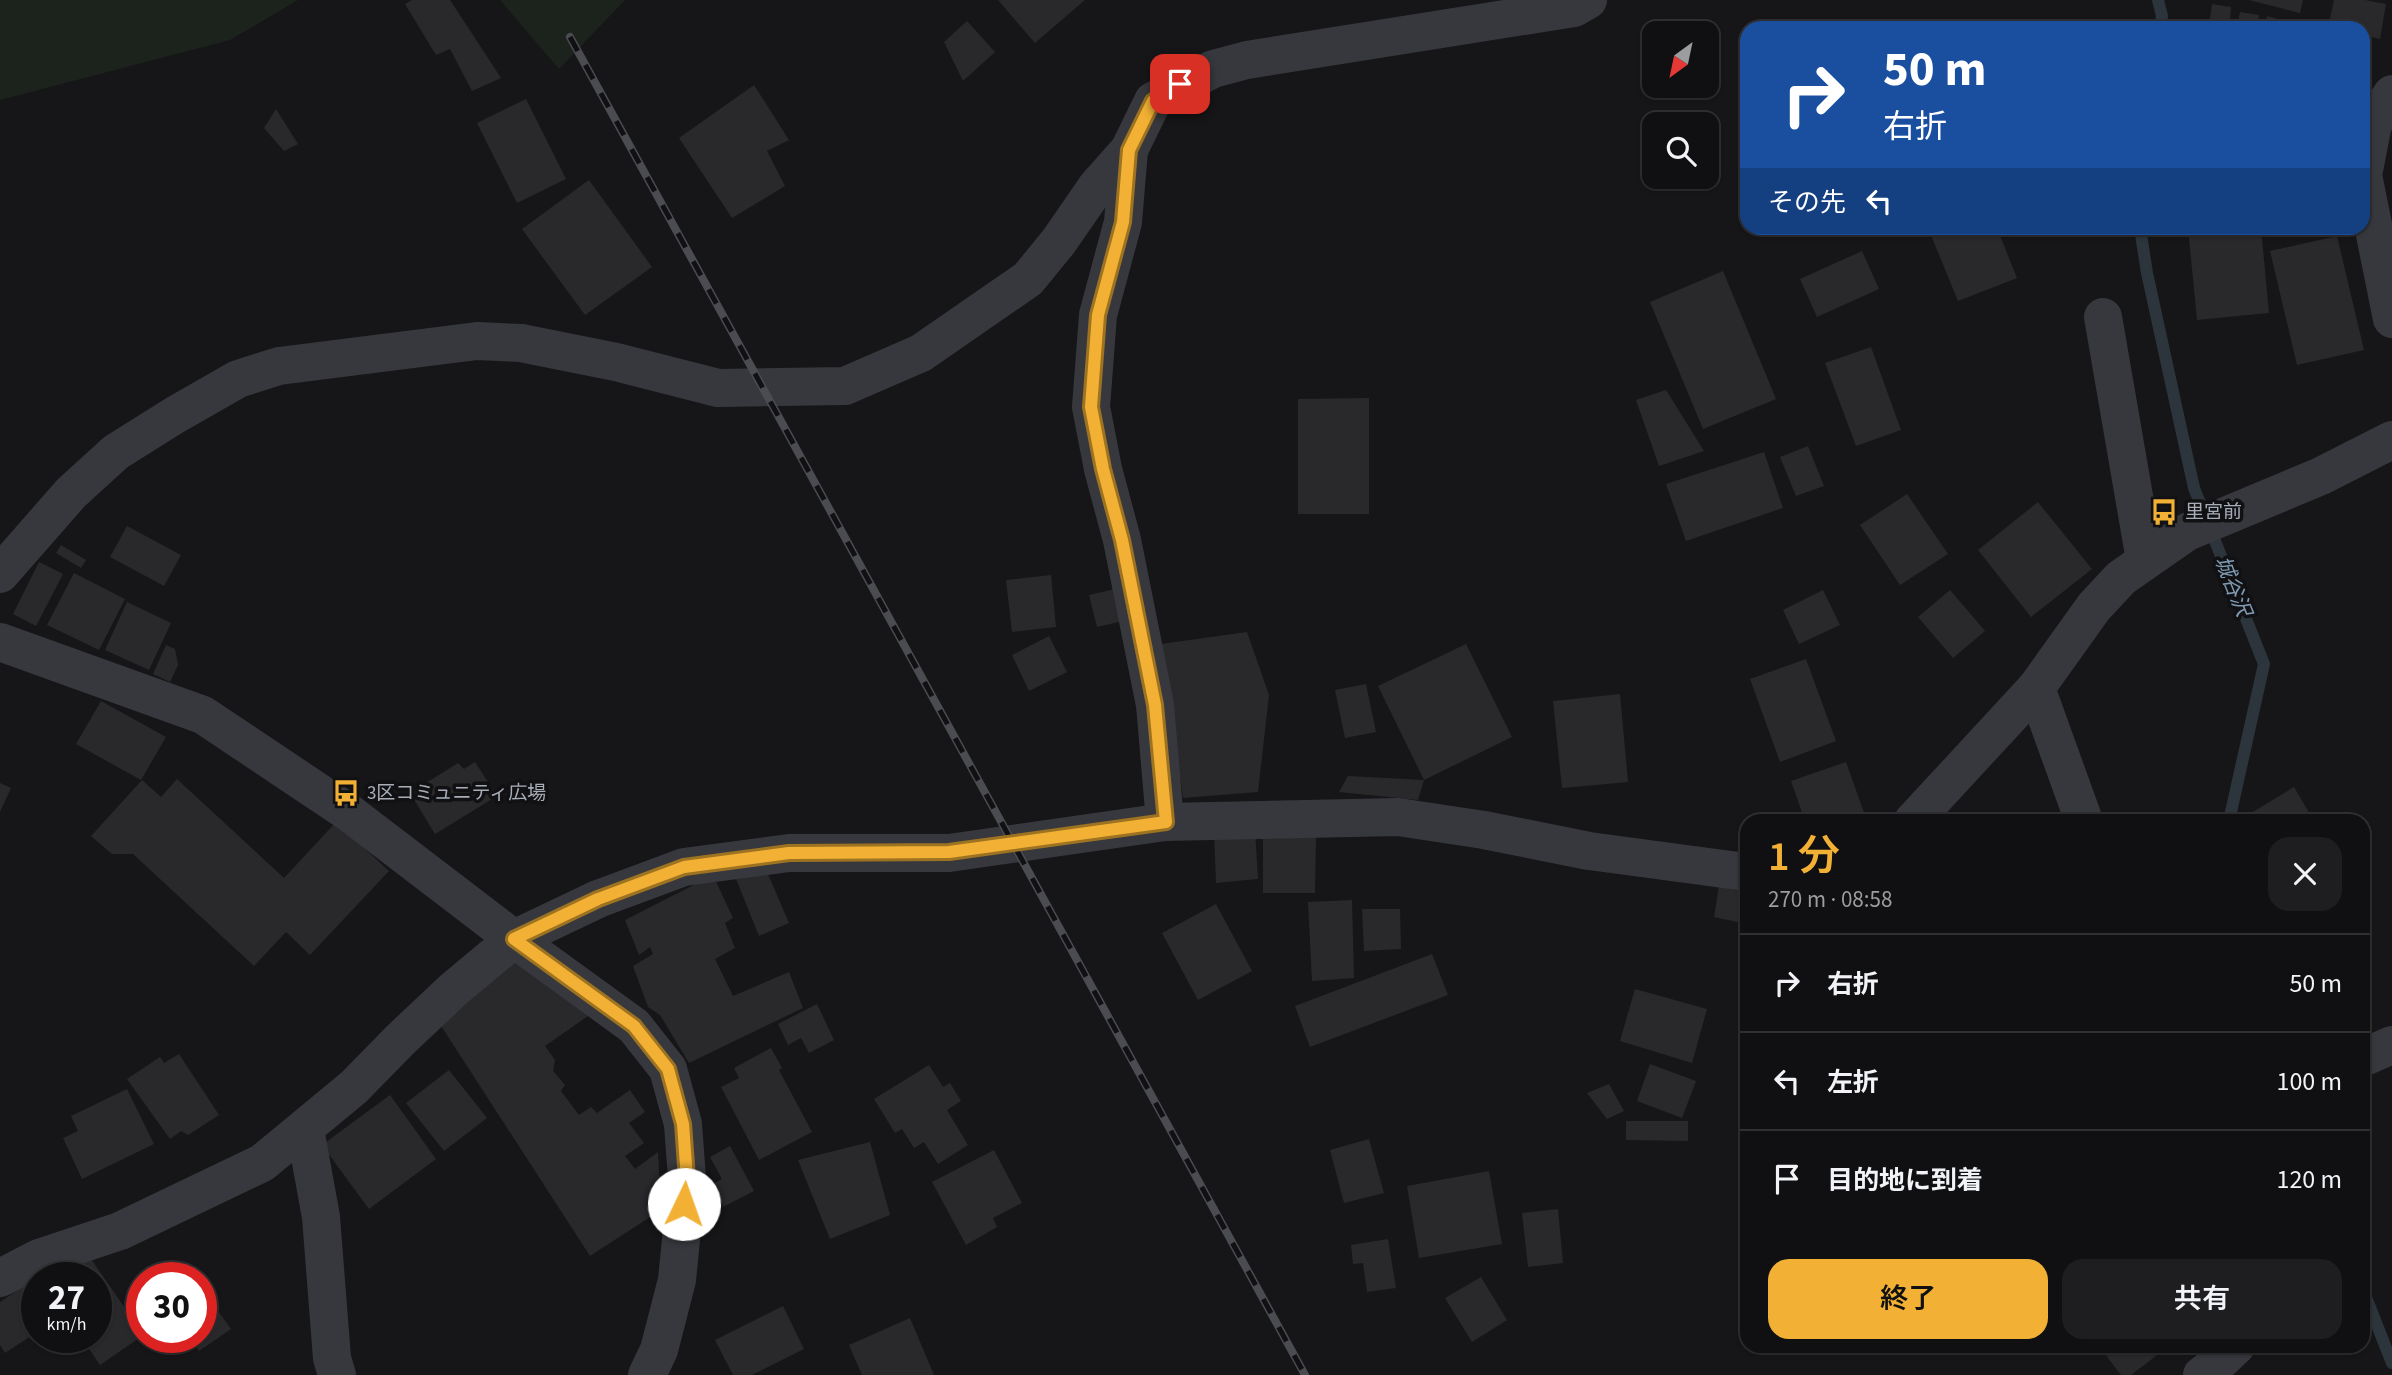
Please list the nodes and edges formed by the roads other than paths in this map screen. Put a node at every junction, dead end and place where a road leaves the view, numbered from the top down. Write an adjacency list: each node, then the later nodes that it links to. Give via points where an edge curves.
1 (1588, 0): 4 (street, via 1574,8 1213,69 1153,101)
2 (2392, 94): 3 (street, via 2374,124)
3 (2370, 143)
4 (1129, 150): 10 (street, via 1028,279 921,353 845,386 718,388 521,343 477,341 279,366 238,379 116,452 71,493); 15 (street, via 1123,222 1098,315 1091,407 1155,705)
5 (2370, 210): 7 (street)
6 (2103, 317): 9 (street)
7 (2392, 319)
8 (2392, 440): 9 (street, via 2321,476 2187,532)
9 (2145, 560): 12 (street, via 2094,607)
10 (0, 574)
11 (0, 642): 17 (street, via 203,715 348,811)
12 (2036, 688): 13 (street); 14 (street)
13 (1919, 814)
14 (2081, 814)
15 (1166, 822): 16 (street, via 1398,817 1589,851); 17 (street, via 949,852 789,853 684,867 598,899)
16 (1740, 871)
17 (514, 939): 20 (street); 24 (street, via 634,1026 668,1069 683,1124 687,1179 677,1280)
18 (2392, 1045): 19 (street)
19 (2370, 1055)
20 (305, 1129): 21 (street, via 262,1163 120,1231 39,1258); 23 (street, via 321,1217)
21 (0, 1278)
22 (2228, 1353): 25 (street)
23 (337, 1375)
24 (648, 1375)
25 (2202, 1375)

